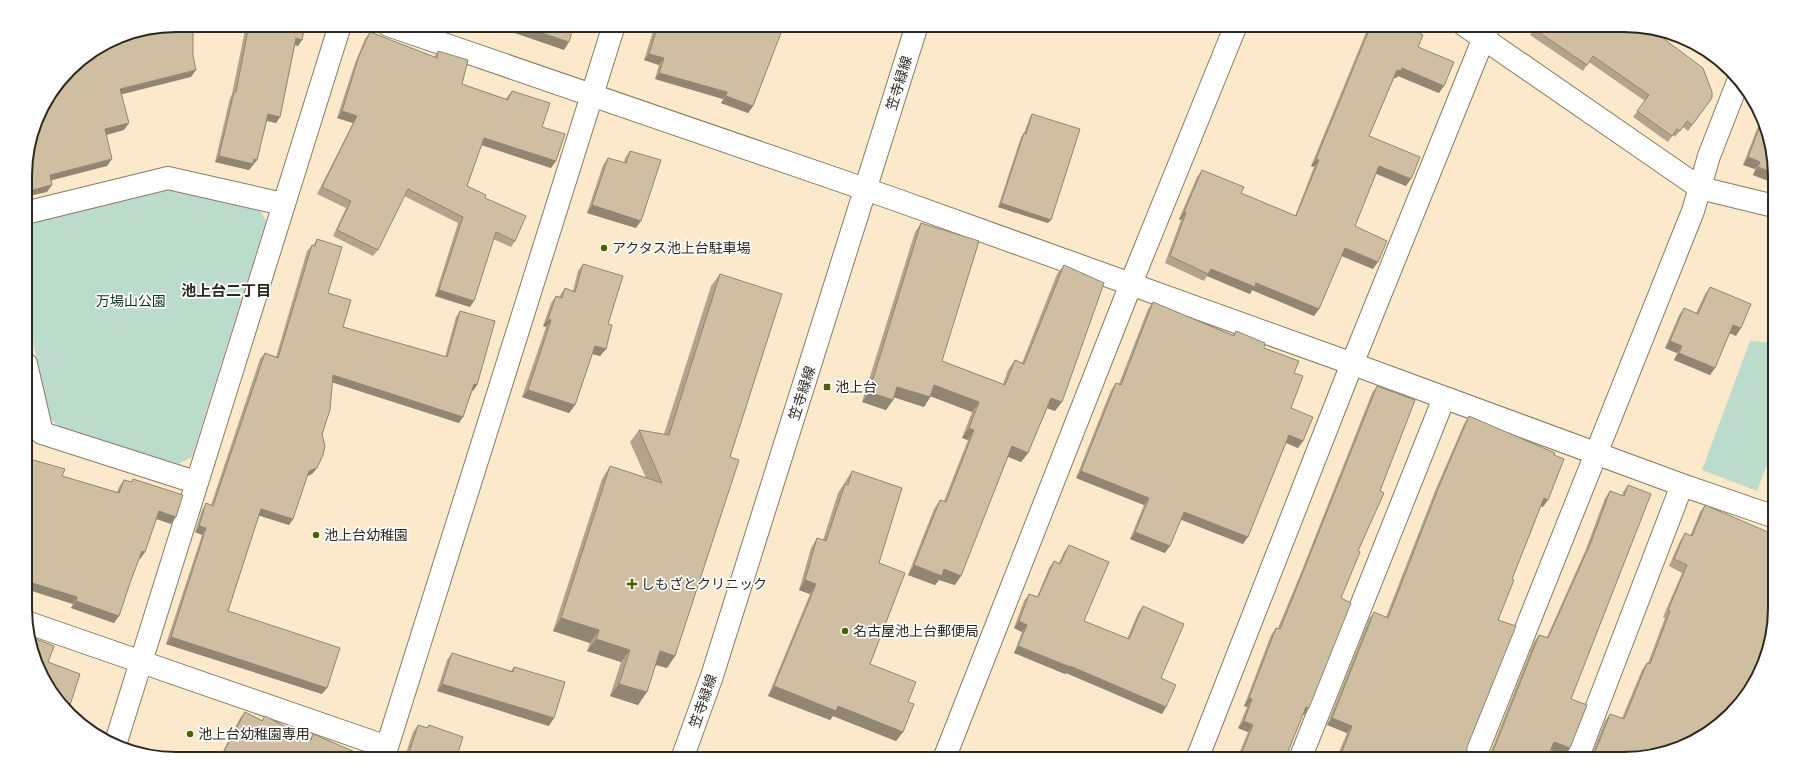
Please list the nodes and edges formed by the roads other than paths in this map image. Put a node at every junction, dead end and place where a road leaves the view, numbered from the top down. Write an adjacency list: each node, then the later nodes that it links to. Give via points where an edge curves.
1 (338, 32): 11 (street)
2 (408, 32): 8 (street)
3 (612, 32): 8 (street)
4 (915, 32): 10 (street, 笠寺緑線)
5 (1233, 32): 14 (street)
6 (1486, 32): 9 (street); 15 (street)
7 (1737, 86): 9 (street, via 1709,156)
8 (592, 96): 10 (street); 26 (street)
9 (1700, 188): 12 (street); 18 (street)
10 (866, 190): 14 (street); 27 (street, 笠寺緑線, via 712,676)
11 (283, 204): 13 (street, via 168,178); 19 (street)
12 (1768, 205)
13 (32, 211)
14 (1131, 284): 15 (street); 28 (street)
15 (1353, 364): 17 (street); 29 (street)
16 (32, 390): 19 (street, via 42,433)
17 (1444, 398): 18 (street); 30 (street)
18 (1596, 453): 20 (street); 31 (street)
19 (196, 482): 23 (street)
20 (1682, 485): 21 (street); 32 (street)
21 (1768, 515)
22 (33, 624): 23 (street)
23 (141, 663): 24 (street); 25 (street)
24 (117, 739)
25 (383, 752)
26 (386, 752)
27 (685, 752)
28 (947, 752)
29 (1200, 752)
30 (1303, 752)
31 (1477, 752)
32 (1580, 752)

